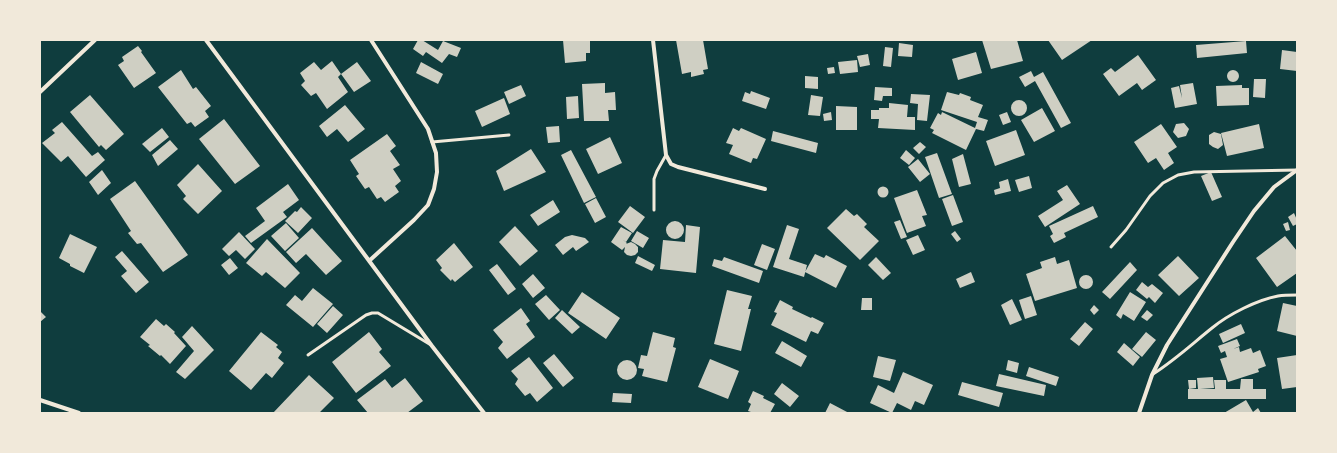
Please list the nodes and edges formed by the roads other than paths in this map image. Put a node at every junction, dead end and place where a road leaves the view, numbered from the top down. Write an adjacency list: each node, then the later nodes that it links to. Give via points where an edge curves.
1 (95, 40): 5 (street)
2 (206, 40): 13 (street)
3 (370, 40): 7 (street, via 428,129)
4 (653, 40): 8 (street)
5 (40, 92)
6 (509, 135): 7 (lane)
7 (432, 142): 13 (street, via 436,153 437,172 428,206)
8 (666, 155): 10 (street, via 671,164 678,168); 11 (lane, via 654,179)
9 (1297, 170): 12 (lane, via 1194,172 1178,175 1163,183 1150,196); 17 (street, via 1274,187 1254,211 1167,345)
10 (765, 188)
11 (654, 210)
12 (1111, 247)
13 (368, 260): 15 (street)
14 (1297, 295): 17 (lane, via 1278,296 1254,303 1229,316)
15 (432, 346): 16 (lane, via 378,313 372,313); 20 (street)
16 (308, 355)
17 (1152, 375): 21 (street)
18 (40, 400): 19 (street)
19 (79, 413)
20 (484, 413)
21 (1139, 413)

